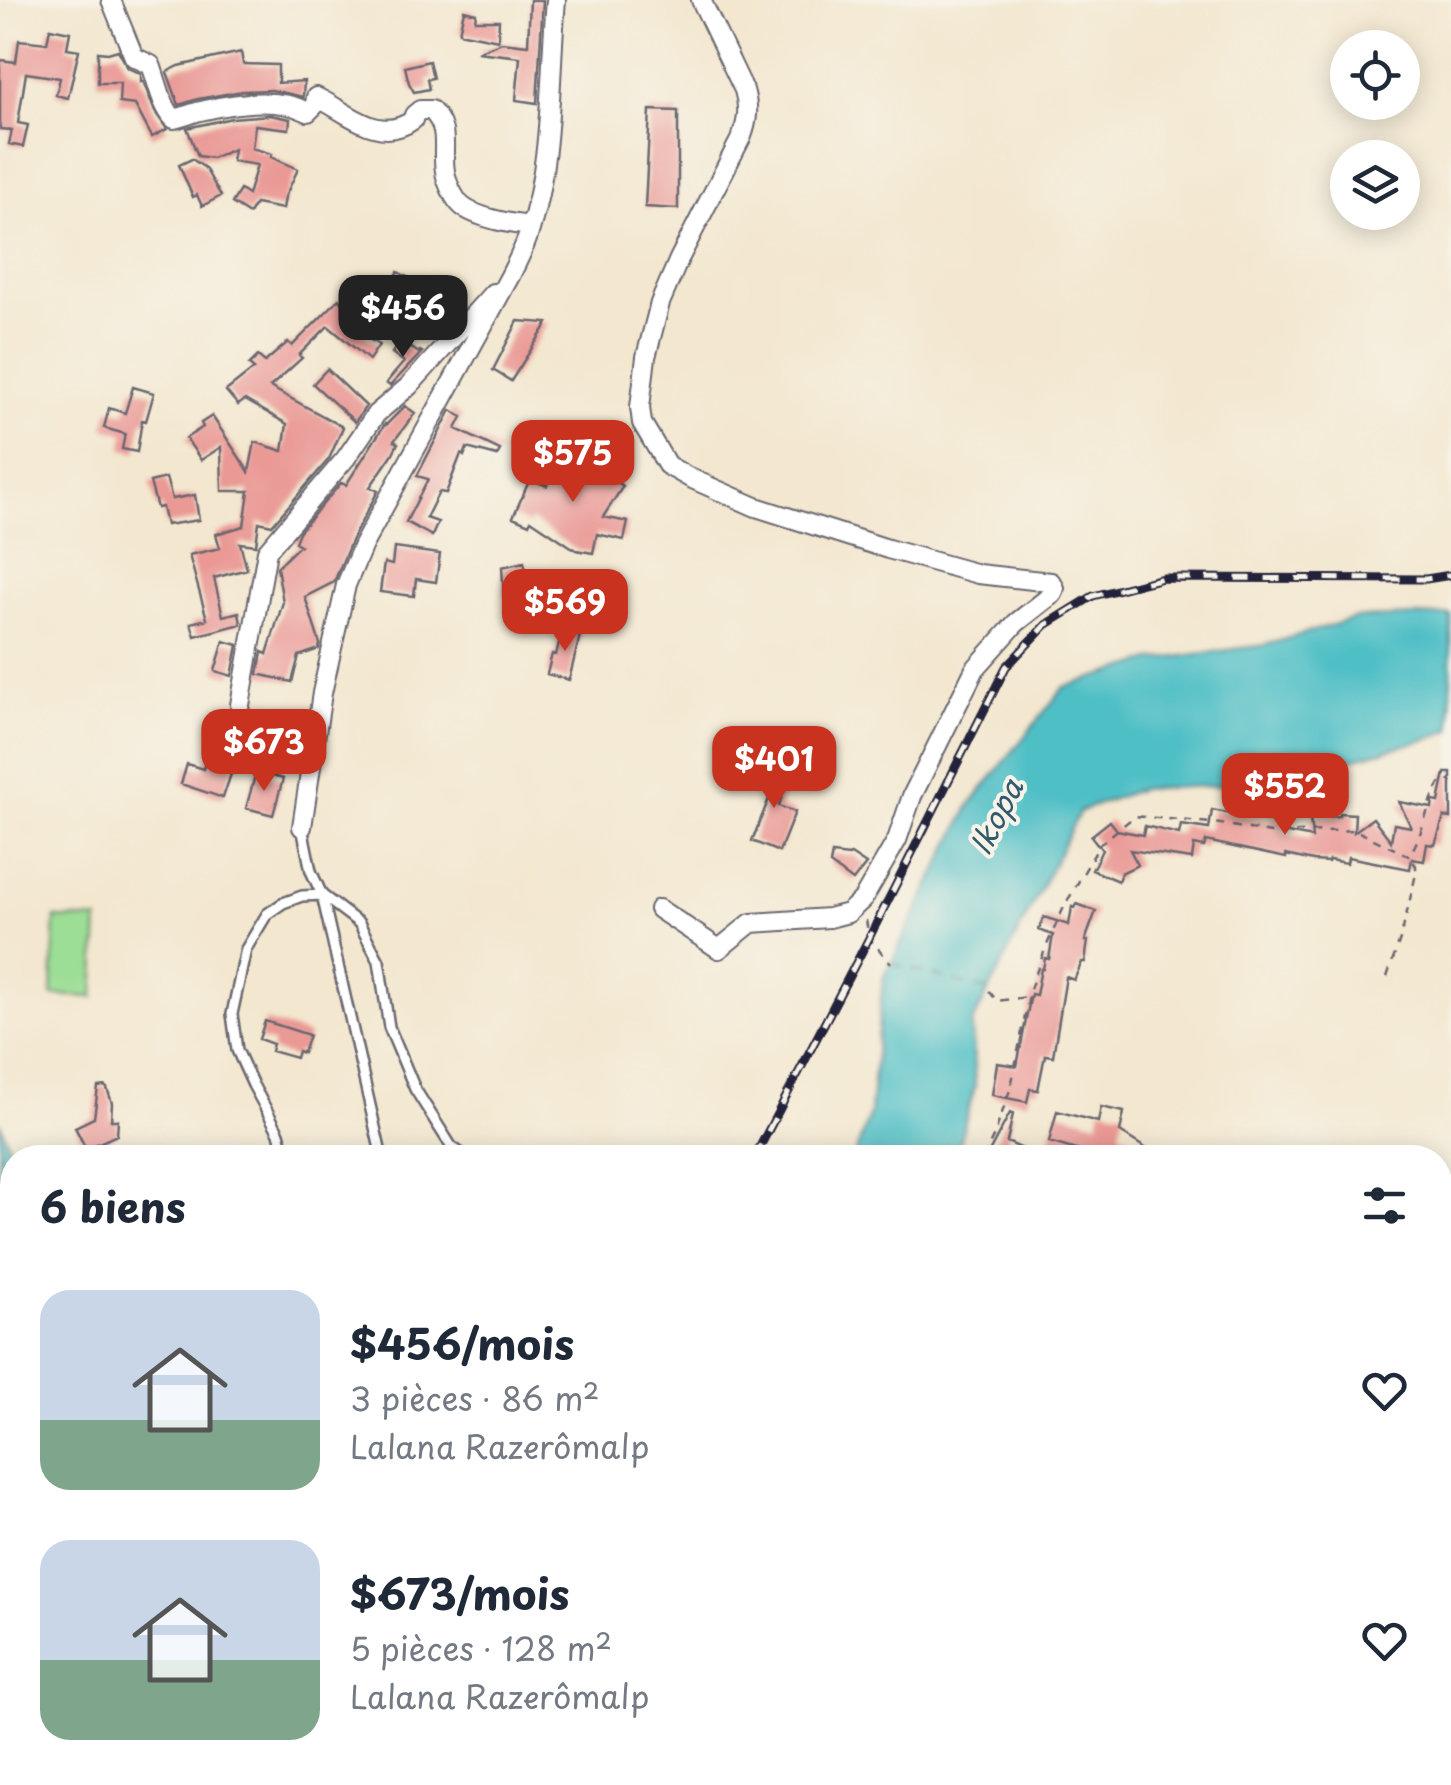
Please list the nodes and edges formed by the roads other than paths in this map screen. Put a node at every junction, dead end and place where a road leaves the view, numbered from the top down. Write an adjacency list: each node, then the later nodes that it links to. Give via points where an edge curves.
1 (110, 0): 4 (street, via 134,56 151,65 174,119 260,104 308,112 316,97 366,125 392,129 431,110 443,130 445,176 462,206)
2 (556, 0): 4 (street, via 548,140)
3 (700, 0): 9 (street, via 744,90 747,122 660,303 640,408 654,445 667,464 690,478 756,507 978,574 1055,588 975,669 897,840 848,913 751,923 719,949)
4 (531, 225): 5 (street)
5 (510, 276): 6 (street, via 376,414 267,552); 7 (street, via 346,585)
6 (240, 705)
7 (302, 827): 8 (lane)
8 (322, 895): 10 (lane, via 302,896 267,914 246,949 232,1014 237,1050); 11 (lane); 12 (lane, via 359,923 379,961 389,1027 415,1089)
9 (659, 909)
10 (282, 1145)
11 (379, 1145)
12 (450, 1145)

